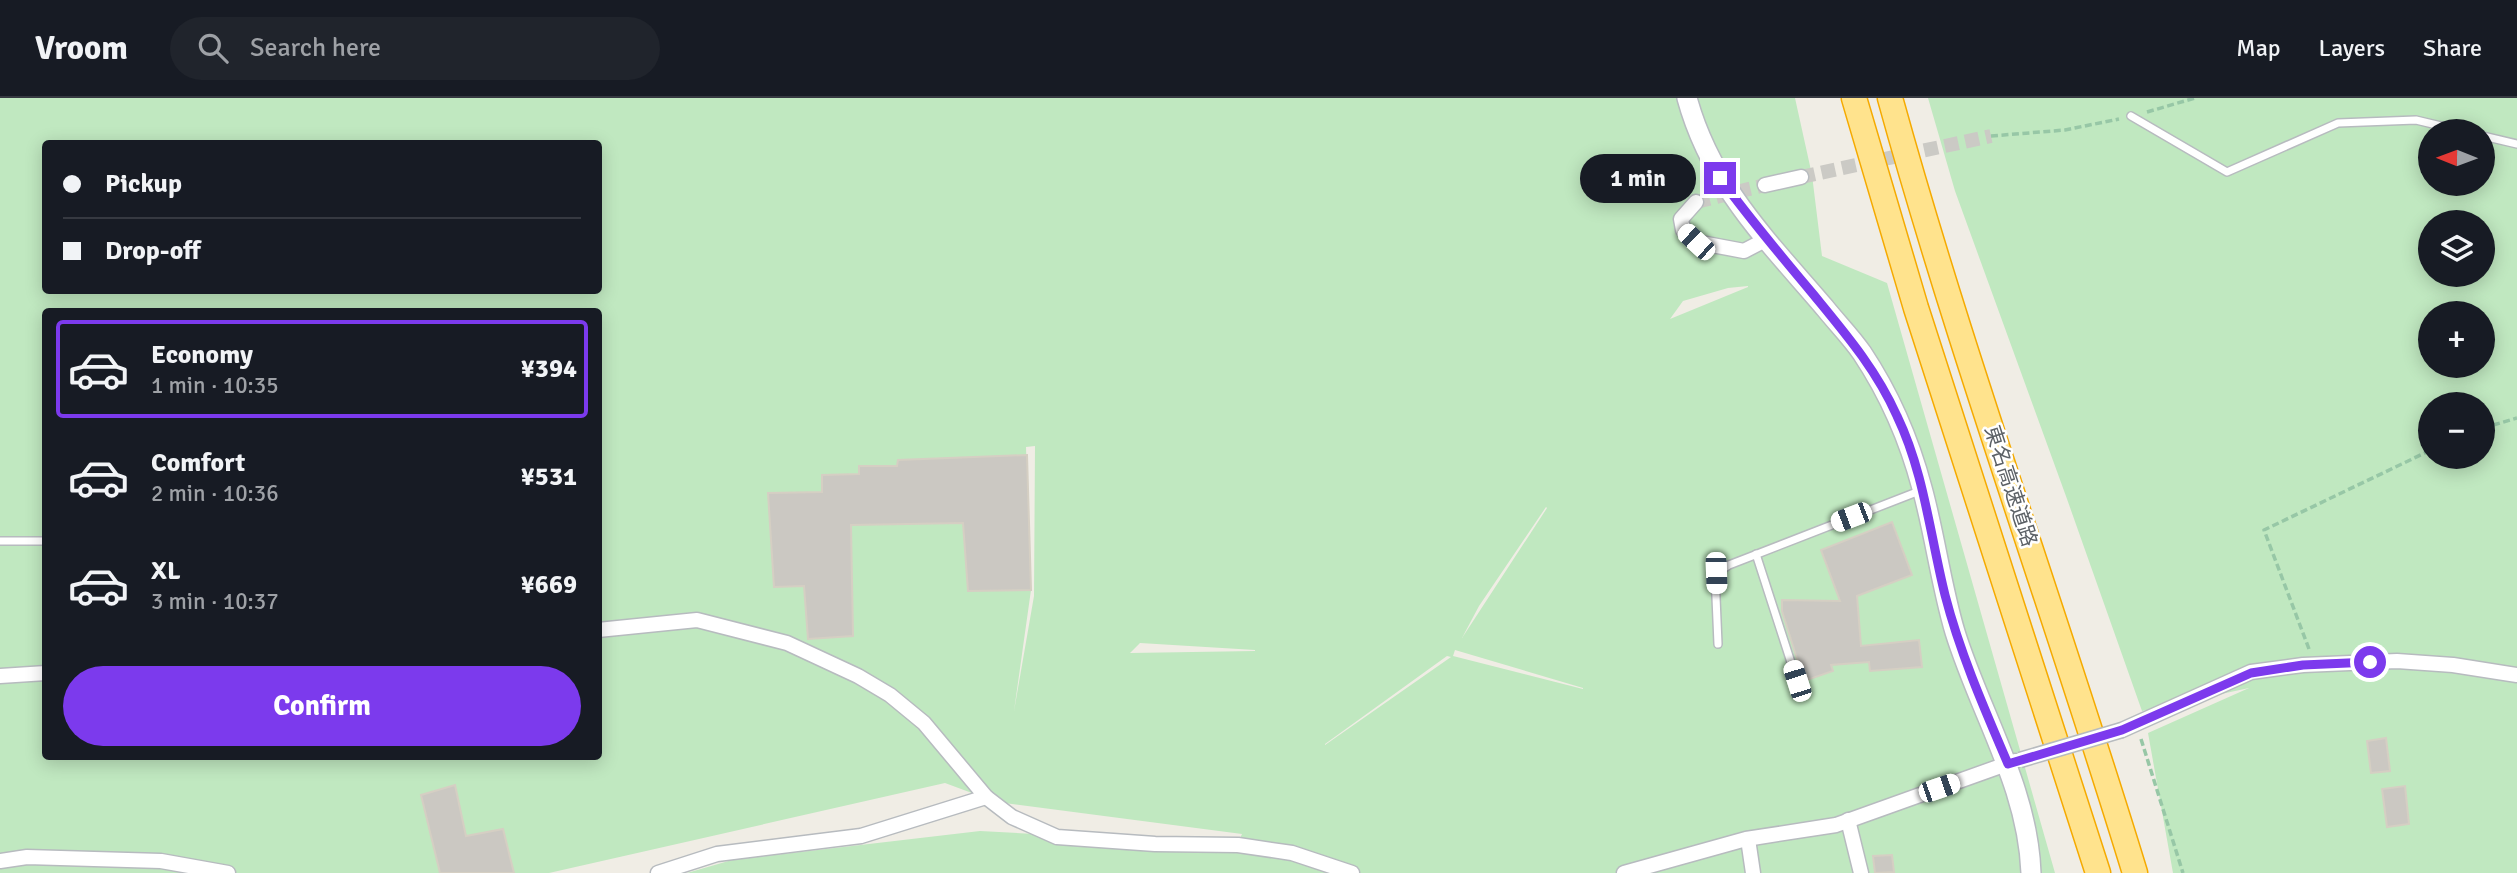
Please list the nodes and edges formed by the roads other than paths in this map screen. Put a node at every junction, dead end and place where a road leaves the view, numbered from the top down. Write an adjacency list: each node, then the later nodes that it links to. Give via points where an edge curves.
1 (1687, 98): 11 (street, via 1705,151 1720,178)
2 (1854, 98): 34 (highway, 東名高速道路, via 1916,308)
3 (1890, 98): 35 (highway, 東名高速道路)
4 (2131, 116): 5 (lane, via 2227,172 2338,123)
5 (2418, 120)
6 (2496, 139): 7 (lane)
7 (2517, 144)
8 (1801, 177): 9 (street)
9 (1765, 185)
10 (1696, 202): 11 (street, via 1681,219 1683,230 1696,242 1744,251)
11 (1767, 239): 12 (street, via 1860,350 1898,417)
12 (1923, 489): 15 (lane); 22 (street, via 1944,593 1968,671)
13 (0, 541): 14 (lane)
14 (42, 541)
15 (1756, 554): 17 (lane, via 1716,573); 21 (lane)
16 (602, 629): 23 (street, via 697,620 787,643 890,695 924,723)
17 (1718, 644)
18 (42, 673): 20 (street)
19 (2517, 675): 22 (street, bridge, via 2397,661 2315,664 2251,673 2122,730)
20 (0, 676)
21 (1797, 681)
22 (2014, 762): 24 (street); 33 (street)
23 (986, 797): 28 (street, via 861,836 717,854); 29 (street, via 1012,817 1057,837 1238,845 1292,853)
24 (1848, 820): 25 (street); 32 (street)
25 (1748, 839): 30 (street); 31 (street)
26 (0, 861): 27 (street, via 27,857 161,861)
27 (228, 873)
28 (659, 873)
29 (1352, 873)
30 (1624, 873)
31 (1753, 873)
32 (1861, 873)
33 (2031, 873)
34 (2098, 873)
35 (2135, 873)

